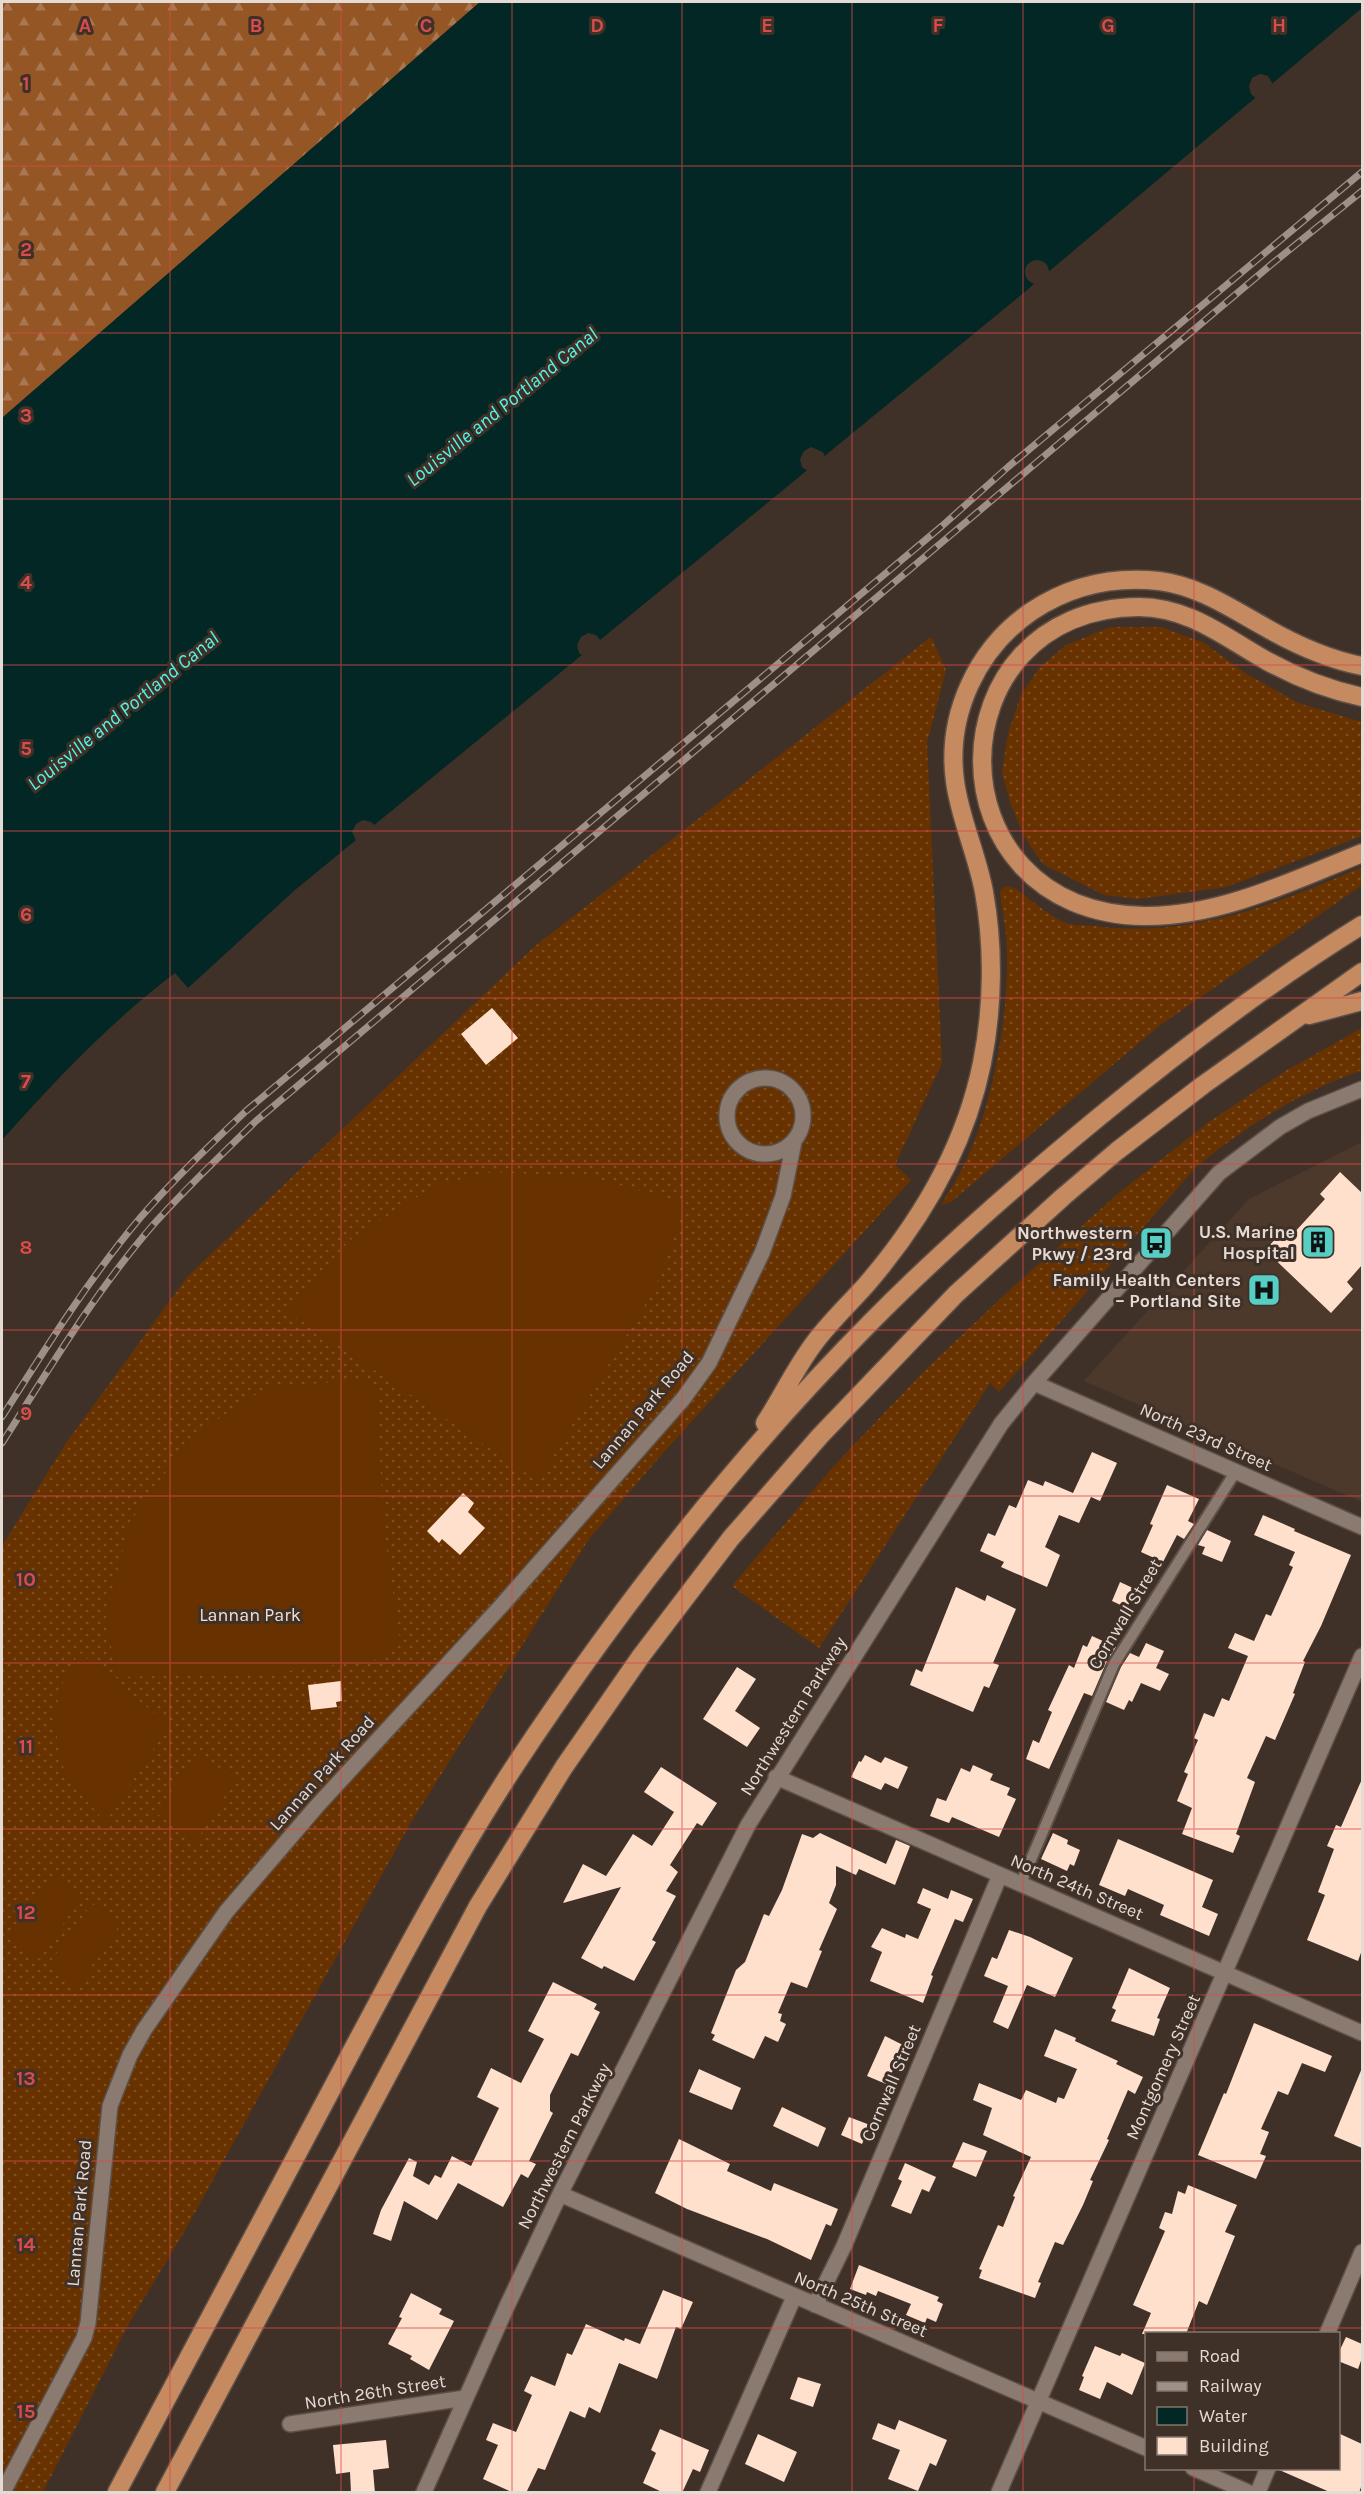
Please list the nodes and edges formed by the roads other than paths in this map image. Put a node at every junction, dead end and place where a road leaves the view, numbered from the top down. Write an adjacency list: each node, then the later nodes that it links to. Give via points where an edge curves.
1 (1362, 666): 11 (highway, via 1308,649 1193,588 1150,580 1106,581 1065,592 1024,616 1000,639 970,683 954,736 955,782 981,876 989,943 988,1021 973,1099 955,1149 927,1203 879,1268 815,1342)
2 (1362, 698): 3 (highway, via 1292,674 1202,622 1178,613 1154,608 1105,610 1057,628 1020,659 990,709 981,762 987,806 1015,857 1058,894 1103,911 1165,915 1211,907)
3 (1362, 853)
4 (1362, 924): 11 (highway, via 1197,1039 1043,1163 873,1320)
5 (1362, 972): 7 (highway)
6 (1362, 1001): 7 (highway)
7 (1299, 1018): 33 (highway, via 1117,1151 956,1294 820,1436 724,1548 641,1656 564,1767 478,1906)
8 (1362, 1089): 10 (street, Northwestern Parkway, via 1280,1127 1219,1173)
9 (794, 1142): 9 (street, Lannan Park Road, via 772,1154 747,1150 730,1131 728,1106 733,1095 753,1080 772,1079 789,1086 803,1107 801,1132); 31 (street, Lannan Park Road, via 783,1196 762,1253 709,1363 683,1399 234,1903 144,2030 110,2106 84,2338)
10 (1034, 1383): 12 (street, North 23rd Street); 15 (street, Northwestern Parkway, via 1001,1424)
11 (742, 1462): 32 (highway, via 617,1619 513,1770 452,1869)
12 (1236, 1471): 13 (street, North 23rd Street); 17 (lane, Cornwall Street, via 1114,1664)
13 (1362, 1527)
14 (1362, 1656): 18 (street, Montgomery Street)
15 (776, 1778): 16 (street, North 24th Street); 20 (street, Northwestern Parkway, via 748,1825)
16 (1000, 1875): 17 (street, North 24th Street); 23 (street, Cornwall Street, via 844,2246)
17 (1021, 1883): 18 (street, North 24th Street)
18 (1225, 1973): 19 (street, North 24th Street); 26 (street, Montgomery Street)
19 (1362, 2033)
20 (560, 2193): 22 (street, North 25th Street); 25 (street, Northwestern Parkway)
21 (1362, 2252): 24 (street)
22 (794, 2296): 23 (street, North 25th Street); 35 (street)
23 (815, 2305): 26 (street, North 25th Street)
24 (1328, 2332)
25 (465, 2398): 27 (street, North 26th Street); 34 (street, Northwestern Parkway)
26 (1039, 2402): 28 (street, North 25th Street); 36 (street, Montgomery Street)
27 (290, 2424)
28 (1145, 2448)
29 (1195, 2470): 37 (street)
30 (1269, 2470): 38 (street)
31 (3, 2493)
32 (117, 2493)
33 (165, 2493)
34 (424, 2493)
35 (708, 2493)
36 (999, 2493)
37 (1248, 2493)
38 (1258, 2493)

